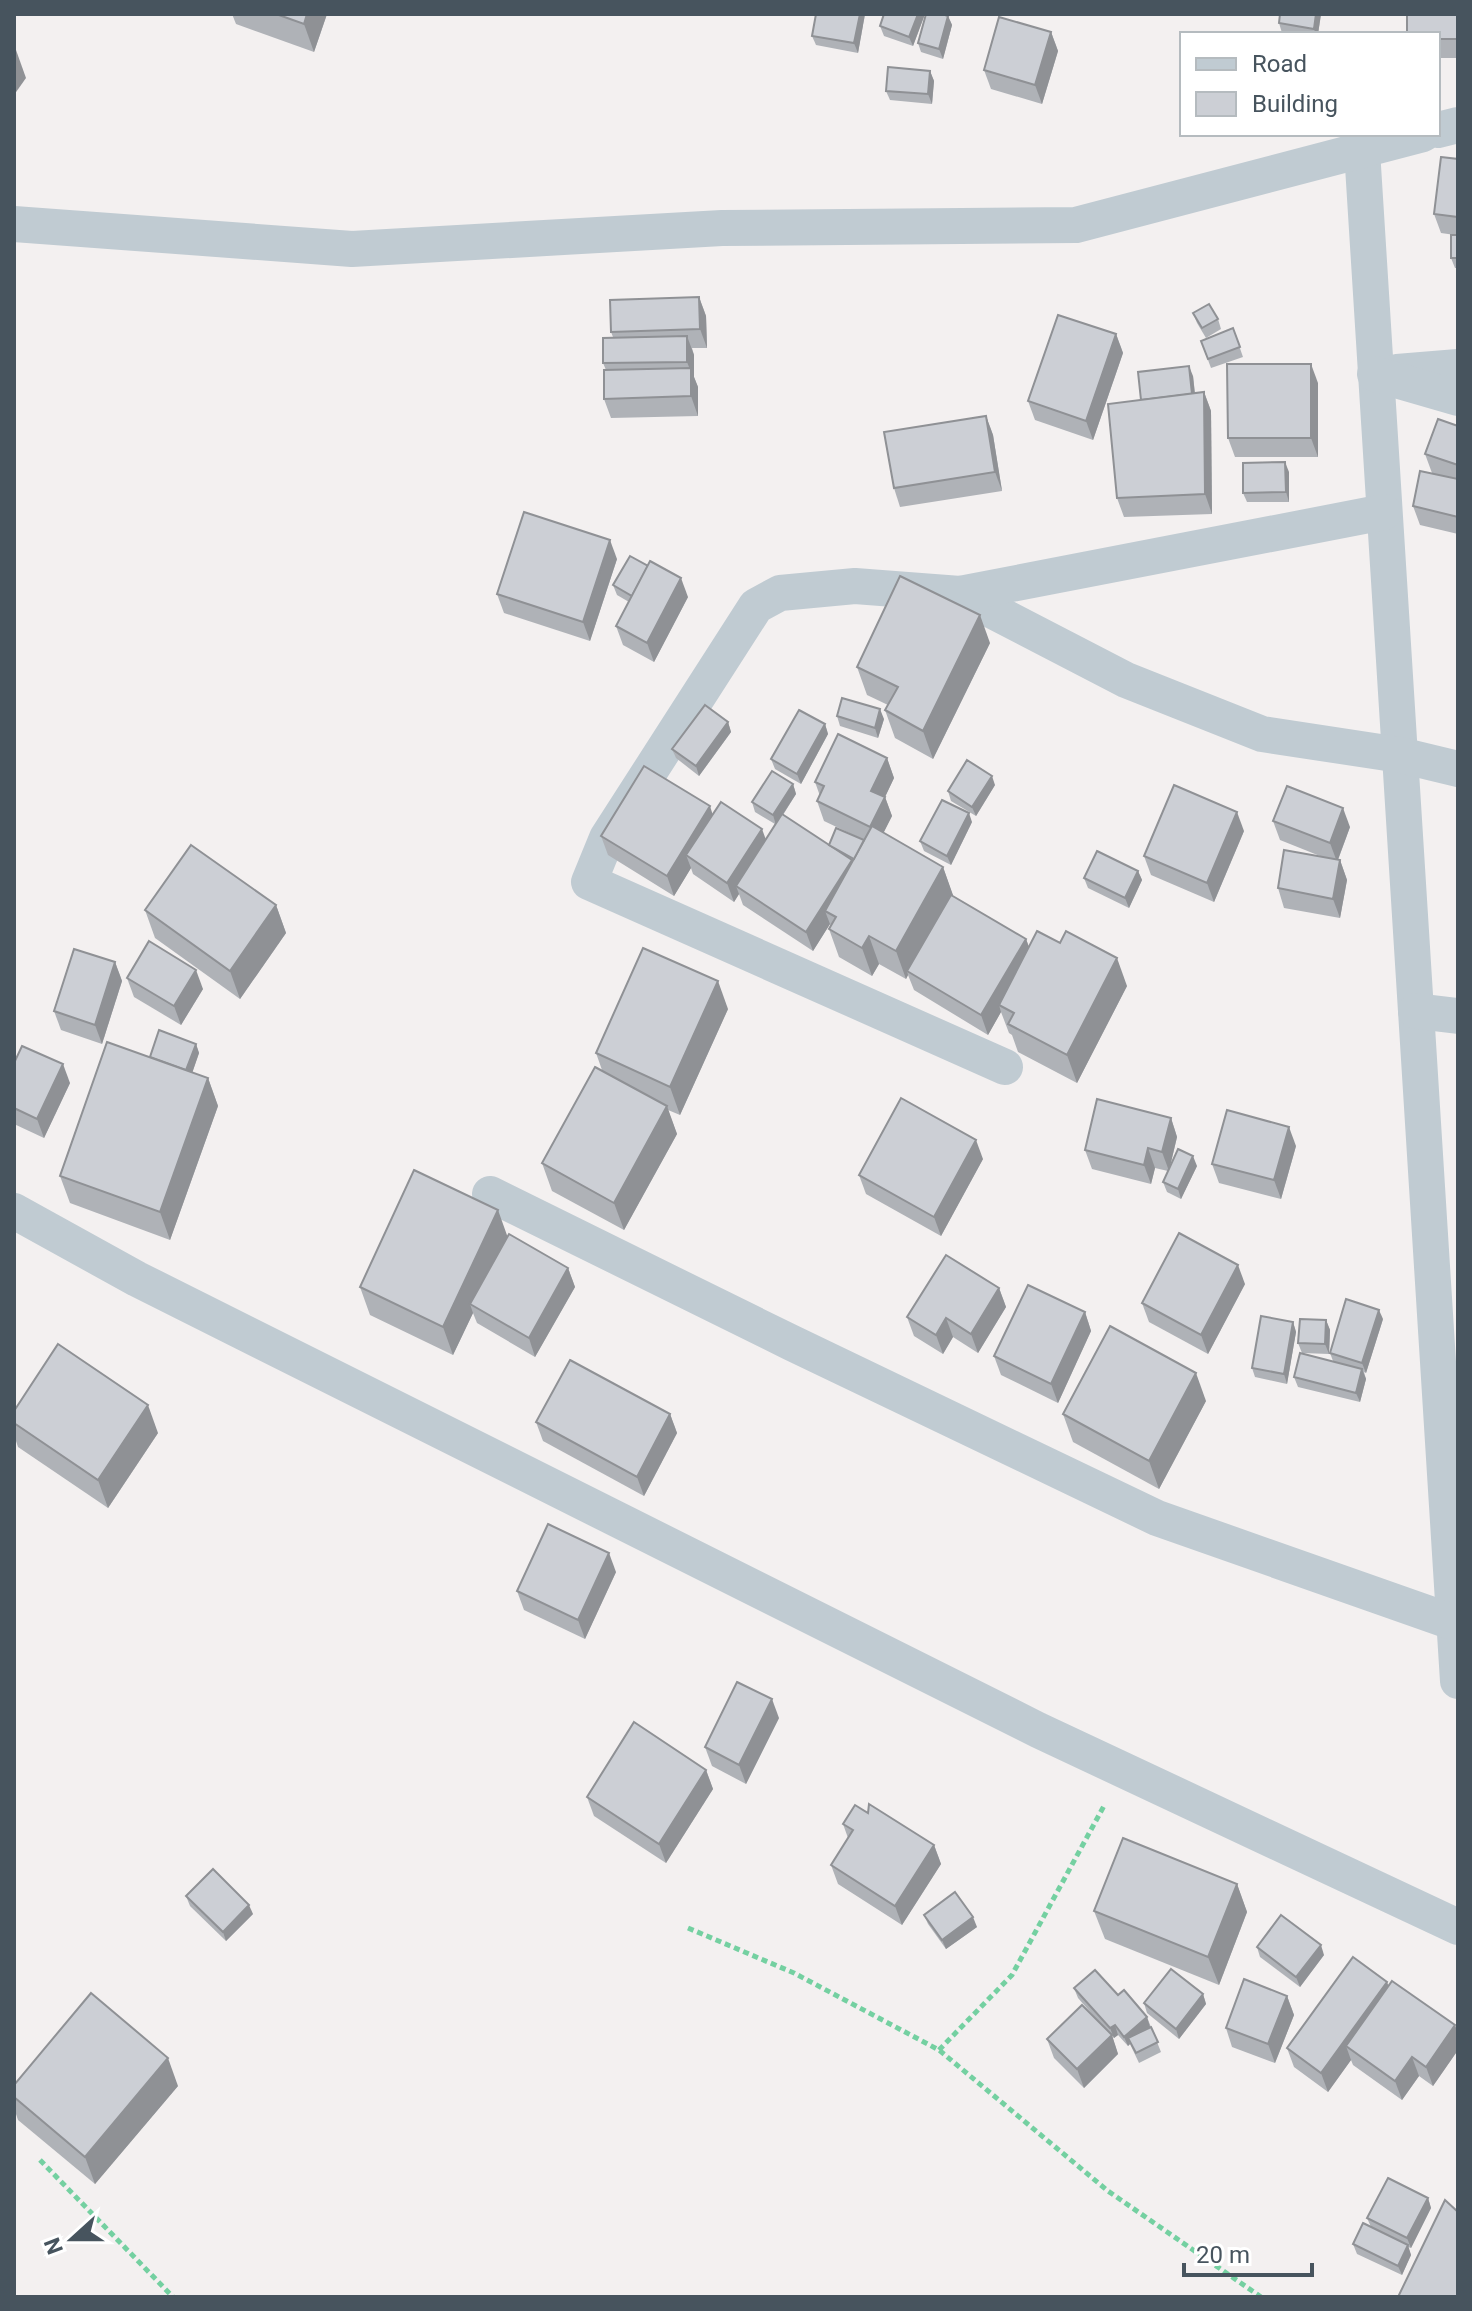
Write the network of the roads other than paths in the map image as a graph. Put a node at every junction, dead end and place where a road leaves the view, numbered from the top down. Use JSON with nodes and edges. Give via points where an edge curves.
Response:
{"nodes":[{"id":1,"x":1415,"y":136,"type":"edge"},
{"id":2,"x":1362,"y":150,"type":"junction"},
{"id":3,"x":14,"y":224,"type":"edge"},
{"id":4,"x":1458,"y":367,"type":"edge"},
{"id":5,"x":1375,"y":374,"type":"junction"},
{"id":6,"x":1458,"y":398,"type":"edge"},
{"id":7,"x":1384,"y":512,"type":"junction"},
{"id":8,"x":960,"y":594,"type":"junction"},
{"id":9,"x":1400,"y":755,"type":"junction"},
{"id":10,"x":1458,"y":769,"type":"edge"},
{"id":11,"x":1416,"y":1011,"type":"junction"},
{"id":12,"x":1458,"y":1016,"type":"edge"},
{"id":13,"x":1005,"y":1067,"type":"dead end"},
{"id":14,"x":490,"y":1194,"type":"dead end"},
{"id":15,"x":14,"y":1211,"type":"edge"},
{"id":16,"x":1446,"y":1318,"type":"edge"},
{"id":17,"x":1456,"y":1623,"type":"edge"},
{"id":18,"x":1458,"y":1681,"type":"edge"},
{"id":19,"x":1458,"y":1927,"type":"edge"}],
"edges":[{"from":1,"to":2,"type":"street"},
{"from":2,"to":3,"type":"street","via":[[1076,225],[722,228],[352,249]]},
{"from":2,"to":5,"type":"street"},
{"from":4,"to":5,"type":"street"},
{"from":5,"to":6,"type":"street"},
{"from":5,"to":7,"type":"street"},
{"from":7,"to":8,"type":"street"},
{"from":7,"to":9,"type":"street"},
{"from":8,"to":9,"type":"street","via":[[1126,680],[1262,734]]},
{"from":8,"to":13,"type":"street","via":[[855,586],[780,593],[756,606],[607,838],[589,882]]},
{"from":9,"to":10,"type":"street"},
{"from":9,"to":11,"type":"street"},
{"from":11,"to":12,"type":"street"},
{"from":11,"to":16,"type":"street"},
{"from":14,"to":17,"type":"street","via":[[1157,1518]]},
{"from":15,"to":19,"type":"street","via":[[137,1279],[1123,1770]]},
{"from":16,"to":17,"type":"street"},
{"from":17,"to":18,"type":"street"}]}
